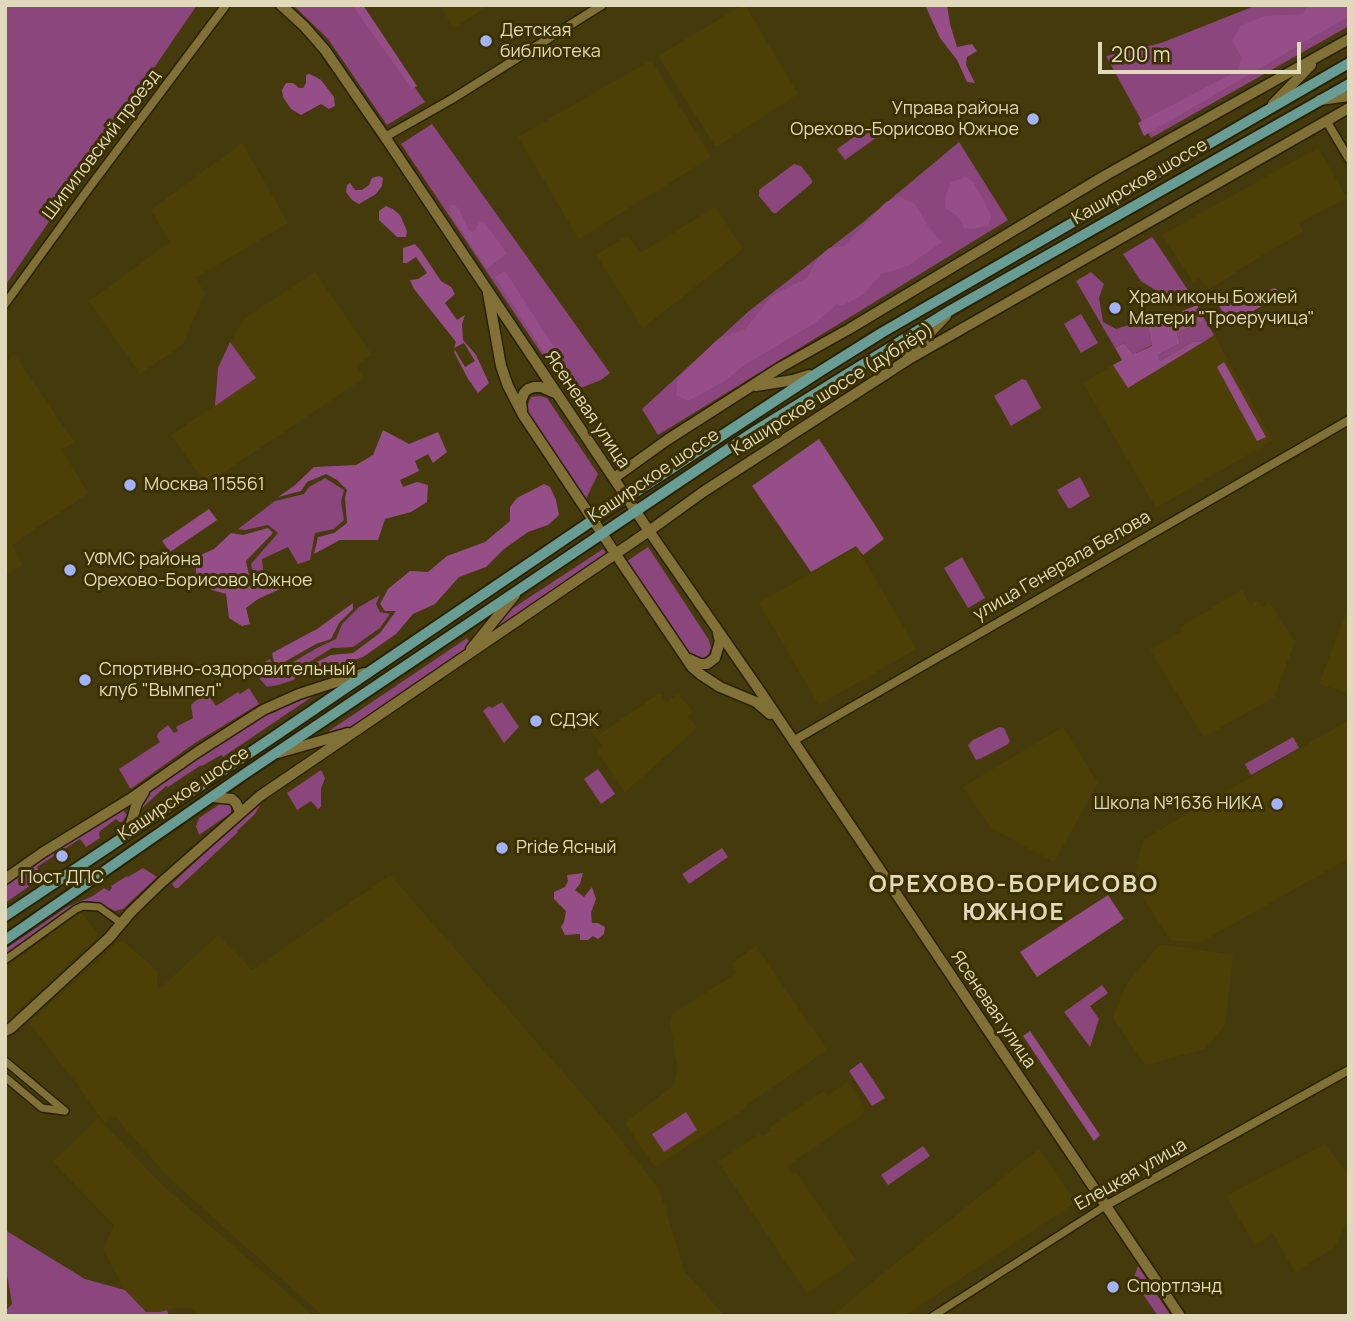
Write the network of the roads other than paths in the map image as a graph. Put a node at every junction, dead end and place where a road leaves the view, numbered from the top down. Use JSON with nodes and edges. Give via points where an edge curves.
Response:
{"nodes":[{"id":1,"x":226,"y":5,"type":"edge"},
{"id":2,"x":281,"y":5,"type":"edge"},
{"id":3,"x":602,"y":5,"type":"edge"},
{"id":4,"x":1349,"y":39,"type":"edge"},
{"id":5,"x":1325,"y":53,"type":"junction"},
{"id":6,"x":1349,"y":63,"type":"edge"},
{"id":7,"x":1349,"y":84,"type":"edge"},
{"id":8,"x":1349,"y":96,"type":"edge"},
{"id":9,"x":1320,"y":100,"type":"junction"},
{"id":10,"x":1349,"y":108,"type":"edge"},
{"id":11,"x":1269,"y":109,"type":"junction"},
{"id":12,"x":1326,"y":122,"type":"junction"},
{"id":13,"x":386,"y":137,"type":"junction"},
{"id":14,"x":1349,"y":159,"type":"edge"},
{"id":15,"x":487,"y":289,"type":"junction"},
{"id":16,"x":5,"y":304,"type":"edge"},
{"id":17,"x":951,"y":310,"type":"junction"},
{"id":18,"x":898,"y":366,"type":"junction"},
{"id":19,"x":819,"y":372,"type":"junction"},
{"id":20,"x":752,"y":387,"type":"junction"},
{"id":21,"x":557,"y":395,"type":"junction"},
{"id":22,"x":523,"y":415,"type":"junction"},
{"id":23,"x":1349,"y":420,"type":"edge"},
{"id":24,"x":614,"y":478,"type":"junction"},
{"id":25,"x":627,"y":498,"type":"junction"},
{"id":26,"x":635,"y":510,"type":"junction"},
{"id":27,"x":593,"y":520,"type":"junction"},
{"id":28,"x":649,"y":531,"type":"junction"},
{"id":29,"x":601,"y":533,"type":"junction"},
{"id":30,"x":615,"y":554,"type":"junction"},
{"id":31,"x":523,"y":586,"type":"junction"},
{"id":32,"x":716,"y":629,"type":"junction"},
{"id":33,"x":683,"y":655,"type":"junction"},
{"id":34,"x":464,"y":657,"type":"junction"},
{"id":35,"x":372,"y":669,"type":"junction"},
{"id":36,"x":780,"y":722,"type":"junction"},
{"id":37,"x":355,"y":731,"type":"junction"},
{"id":38,"x":793,"y":741,"type":"junction"},
{"id":39,"x":274,"y":754,"type":"junction"},
{"id":40,"x":149,"y":786,"type":"junction"},
{"id":41,"x":213,"y":797,"type":"junction"},
{"id":42,"x":240,"y":812,"type":"junction"},
{"id":43,"x":113,"y":844,"type":"junction"},
{"id":44,"x":5,"y":879,"type":"edge"},
{"id":45,"x":5,"y":916,"type":"edge"},
{"id":46,"x":121,"y":923,"type":"junction"},
{"id":47,"x":5,"y":940,"type":"edge"},
{"id":48,"x":5,"y":960,"type":"edge"},
{"id":49,"x":7,"y":1032,"type":"edge"},
{"id":50,"x":7,"y":1061,"type":"edge"},
{"id":51,"x":1349,"y":1070,"type":"edge"},
{"id":52,"x":5,"y":1077,"type":"edge"},
{"id":53,"x":1105,"y":1206,"type":"junction"},
{"id":54,"x":933,"y":1316,"type":"edge"},
{"id":55,"x":1180,"y":1316,"type":"edge"}],
"edges":[{"from":1,"to":16,"type":"street","name":"Шипиловский проезд"},
{"from":2,"to":13,"type":"main road","name":"Ясеневая улица","via":[[325,50]]},
{"from":3,"to":13,"type":"street"},
{"from":4,"to":5,"type":"main road"},
{"from":5,"to":11,"type":"main road"},
{"from":5,"to":20,"type":"main road","via":[[1106,175]]},
{"from":6,"to":11,"type":"main road","name":"Каширское шоссе"},
{"from":7,"to":9,"type":"main road","name":"Каширское шоссе"},
{"from":8,"to":9,"type":"main road"},
{"from":9,"to":17,"type":"main road","name":"Каширское шоссе"},
{"from":10,"to":12,"type":"main road","name":"Каширское шоссе (дублёр)"},
{"from":11,"to":19,"type":"main road","name":"Каширское шоссе"},
{"from":12,"to":14,"type":"street"},
{"from":12,"to":18,"type":"main road","name":"Каширское шоссе (дублёр)"},
{"from":13,"to":15,"type":"main road","name":"Ясеневая улица"},
{"from":15,"to":21,"type":"main road","name":"Ясеневая улица"},
{"from":15,"to":22,"type":"main road","name":"Ясеневая улица","via":[[501,366]]},
{"from":17,"to":18,"type":"main road"},
{"from":17,"to":26,"type":"main road","name":"Каширское шоссе"},
{"from":18,"to":28,"type":"main road","name":"Каширское шоссе (дублёр)"},
{"from":19,"to":20,"type":"main road"},
{"from":19,"to":25,"type":"main road","name":"Каширское шоссе"},
{"from":20,"to":24,"type":"main road"},
{"from":21,"to":22,"type":"main road","via":[[541,387],[528,389],[521,401]]},
{"from":21,"to":24,"type":"main road","name":"Ясеневая улица"},
{"from":22,"to":27,"type":"main road","name":"Ясеневая улица"},
{"from":23,"to":38,"type":"street","name":"улица Генерала Белова"},
{"from":24,"to":25,"type":"main road","name":"Ясеневая улица"},
{"from":25,"to":26,"type":"main road","name":"Ясеневая улица"},
{"from":25,"to":27,"type":"main road","name":"Каширское шоссе"},
{"from":26,"to":28,"type":"main road","name":"Ясеневая улица"},
{"from":26,"to":29,"type":"main road","name":"Каширское шоссе"},
{"from":27,"to":29,"type":"main road","name":"Ясеневая улица"},
{"from":27,"to":35,"type":"main road","name":"Каширское шоссе"},
{"from":28,"to":30,"type":"main road","name":"Каширское шоссе (дублёр)"},
{"from":28,"to":32,"type":"main road","name":"Ясеневая улица"},
{"from":29,"to":30,"type":"main road","name":"Ясеневая улица"},
{"from":29,"to":31,"type":"main road","name":"Каширское шоссе"},
{"from":30,"to":33,"type":"main road","name":"Ясеневая улица"},
{"from":30,"to":34,"type":"main road","name":"Каширское шоссе (дублёр)"},
{"from":31,"to":34,"type":"main road"},
{"from":31,"to":39,"type":"main road","name":"Каширское шоссе"},
{"from":32,"to":33,"type":"main road","via":[[720,641],[715,658],[700,664]]},
{"from":32,"to":36,"type":"main road","name":"Ясеневая улица"},
{"from":33,"to":36,"type":"main road","name":"Ясеневая улица","via":[[700,674],[756,702]]},
{"from":34,"to":37,"type":"main road","name":"Каширское шоссе (дублёр)"},
{"from":35,"to":40,"type":"main road","via":[[263,710]]},
{"from":35,"to":43,"type":"main road","name":"Каширское шоссе"},
{"from":36,"to":38,"type":"main road","name":"Ясеневая улица"},
{"from":37,"to":39,"type":"main road"},
{"from":37,"to":42,"type":"main road","name":"Каширское шоссе (дублёр)"},
{"from":38,"to":53,"type":"main road","name":"Ясеневая улица"},
{"from":39,"to":41,"type":"main road","name":"Каширское шоссе"},
{"from":40,"to":43,"type":"main road","via":[[139,798],[129,828]]},
{"from":40,"to":44,"type":"main road"},
{"from":41,"to":42,"type":"main road","via":[[232,799]]},
{"from":41,"to":47,"type":"main road","name":"Каширское шоссе"},
{"from":42,"to":46,"type":"main road","name":"Каширское шоссе (дублёр)"},
{"from":43,"to":45,"type":"main road","name":"Каширское шоссе"},
{"from":46,"to":48,"type":"street","via":[[96,906],[78,908]]},
{"from":46,"to":49,"type":"main road","name":"Каширское шоссе (дублёр)"},
{"from":50,"to":52,"type":"street","via":[[65,1111],[40,1106]]},
{"from":51,"to":53,"type":"street","name":"Елецкая улица"},
{"from":53,"to":54,"type":"street","name":"Елецкая улица"},
{"from":53,"to":55,"type":"main road","name":"Ясеневая улица"}]}
